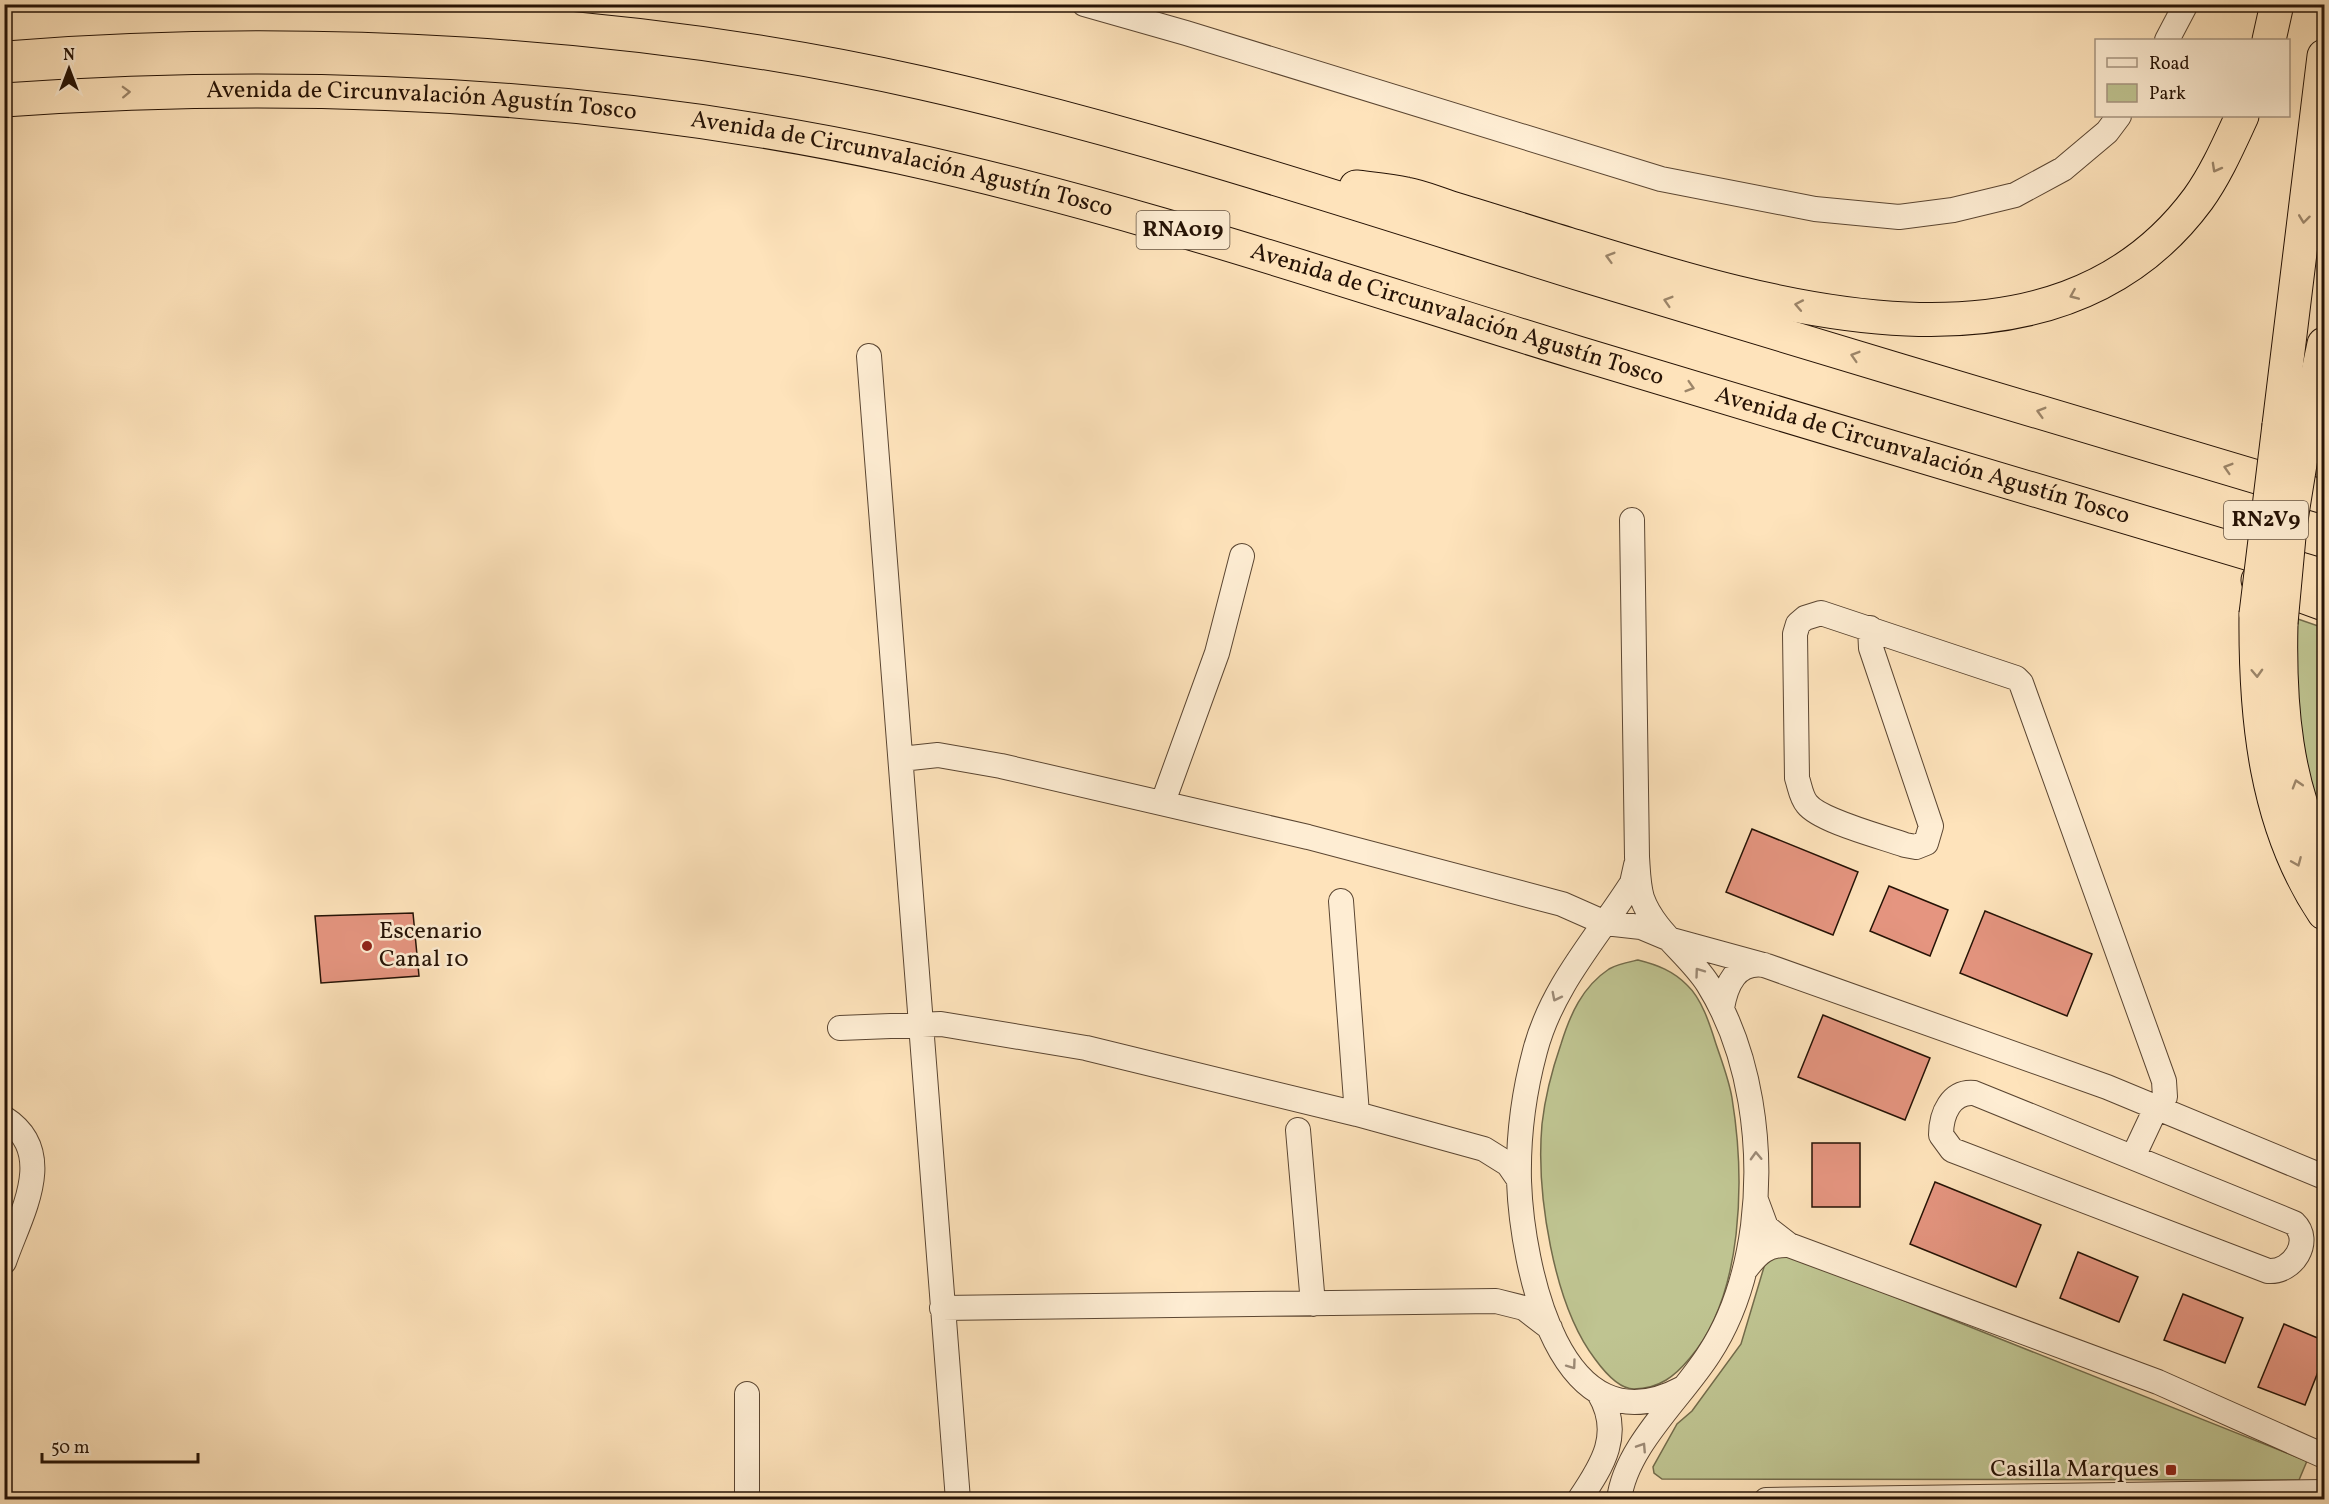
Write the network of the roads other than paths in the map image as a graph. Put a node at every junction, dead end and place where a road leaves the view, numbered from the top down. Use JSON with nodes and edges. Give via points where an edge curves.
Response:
{"nodes":[{"id":1,"x":1084,"y":4,"type":"edge"},
{"id":2,"x":2186,"y":4,"type":"edge"},
{"id":3,"x":2277,"y":4,"type":"edge"},
{"id":4,"x":4,"y":24,"type":"edge"},
{"id":5,"x":2168,"y":39,"type":"edge"},
{"id":6,"x":2269,"y":39,"type":"edge"},
{"id":7,"x":2325,"y":56,"type":"edge"},
{"id":8,"x":4,"y":100,"type":"edge"},
{"id":9,"x":2118,"y":117,"type":"edge"},
{"id":10,"x":2242,"y":117,"type":"edge"},
{"id":11,"x":1257,"y":173,"type":"junction"},
{"id":12,"x":2325,"y":344,"type":"edge"},
{"id":13,"x":869,"y":356,"type":"dead end"},
{"id":14,"x":2292,"y":429,"type":"junction"},
{"id":15,"x":2325,"y":497,"type":"edge"},
{"id":16,"x":1632,"y":520,"type":"dead end"},
{"id":17,"x":2159,"y":526,"type":"junction"},
{"id":18,"x":1242,"y":556,"type":"dead end"},
{"id":19,"x":2325,"y":576,"type":"edge"},
{"id":20,"x":2325,"y":604,"type":"edge"},
{"id":21,"x":2269,"y":618,"type":"junction"},
{"id":22,"x":1870,"y":628,"type":"junction"},
{"id":23,"x":901,"y":759,"type":"junction"},
{"id":24,"x":1163,"y":802,"type":"junction"},
{"id":25,"x":1637,"y":857,"type":"junction"},
{"id":26,"x":2325,"y":859,"type":"edge"},
{"id":27,"x":1341,"y":901,"type":"dead end"},
{"id":28,"x":1562,"y":904,"type":"junction"},
{"id":29,"x":2325,"y":913,"type":"edge"},
{"id":30,"x":1605,"y":923,"type":"junction"},
{"id":31,"x":1672,"y":940,"type":"junction"},
{"id":32,"x":1579,"y":958,"type":"junction"},
{"id":33,"x":1767,"y":966,"type":"junction"},
{"id":34,"x":1722,"y":1008,"type":"junction"},
{"id":35,"x":919,"y":1023,"type":"junction"},
{"id":36,"x":840,"y":1028,"type":"dead end"},
{"id":37,"x":2156,"y":1108,"type":"junction"},
{"id":38,"x":1357,"y":1114,"type":"junction"},
{"id":39,"x":4,"y":1118,"type":"edge"},
{"id":40,"x":1522,"y":1119,"type":"junction"},
{"id":41,"x":1298,"y":1130,"type":"dead end"},
{"id":42,"x":1484,"y":1149,"type":"junction"},
{"id":43,"x":2133,"y":1156,"type":"junction"},
{"id":44,"x":2325,"y":1177,"type":"edge"},
{"id":45,"x":1519,"y":1180,"type":"junction"},
{"id":46,"x":1755,"y":1198,"type":"junction"},
{"id":47,"x":1789,"y":1245,"type":"junction"},
{"id":48,"x":1527,"y":1254,"type":"junction"},
{"id":49,"x":4,"y":1262,"type":"edge"},
{"id":50,"x":1745,"y":1270,"type":"junction"},
{"id":51,"x":1496,"y":1301,"type":"junction"},
{"id":52,"x":1313,"y":1304,"type":"junction"},
{"id":53,"x":942,"y":1308,"type":"junction"},
{"id":54,"x":1550,"y":1329,"type":"junction"},
{"id":55,"x":1684,"y":1387,"type":"junction"},
{"id":56,"x":1599,"y":1393,"type":"junction"},
{"id":57,"x":747,"y":1394,"type":"dead end"},
{"id":58,"x":2325,"y":1456,"type":"edge"},
{"id":59,"x":2325,"y":1492,"type":"edge"},
{"id":60,"x":2256,"y":1496,"type":"edge"},
{"id":61,"x":747,"y":1500,"type":"edge"},
{"id":62,"x":958,"y":1500,"type":"edge"},
{"id":63,"x":1579,"y":1500,"type":"edge"},
{"id":64,"x":1619,"y":1500,"type":"edge"},
{"id":65,"x":1766,"y":1500,"type":"edge"}],
"edges":[{"from":1,"to":9,"type":"street","via":[[1660,179],[1815,209],[1899,217],[1953,210],[2015,195],[2063,169],[2107,132]]},
{"from":2,"to":5,"type":"street"},
{"from":3,"to":6,"type":"highway"},
{"from":4,"to":11,"type":"highway","via":[[250,13],[439,18],[621,33],[919,82],[1103,128]]},
{"from":7,"to":14,"type":"highway","number":"RN2V9","one_way":true},
{"from":8,"to":17,"type":"highway","name":"Avenida de Circunvalación Agustín Tosco","number":"RNA019","one_way":true,"via":[[194,90],[420,93],[606,109],[826,142],[962,171],[1143,219],[1798,421]]},
{"from":10,"to":11,"type":"highway","one_way":true,"via":[[2198,198],[2179,222],[2130,264],[2049,305],[2019,313],[1951,320],[1881,317],[1794,304],[1682,277],[1407,194]]},
{"from":15,"to":11,"type":"highway","one_way":true,"via":[[1681,305]]},
{"from":12,"to":14,"type":"highway","number":"RN2V9"},
{"from":13,"to":23,"type":"street"},
{"from":14,"to":21,"type":"highway","number":"RN2V9","bridge":true,"via":[[2290,526]]},
{"from":16,"to":25,"type":"street"},
{"from":17,"to":19,"type":"highway","name":"Avenida de Circunvalación Agustín Tosco","number":"RNA019"},
{"from":17,"to":20,"type":"highway","via":[[2222,567]]},
{"from":18,"to":24,"type":"street","via":[[1217,653]]},
{"from":26,"to":21,"type":"highway","one_way":true,"via":[[2307,817],[2286,741],[2281,681]]},
{"from":21,"to":29,"type":"highway","one_way":true,"via":[[2258,703],[2272,788],[2290,846]]},
{"from":22,"to":22,"type":"street","via":[[1871,648],[1931,826],[1926,843],[1916,847],[1818,814],[1807,804],[1797,778],[1798,624],[1821,613]]},
{"from":22,"to":37,"type":"street","via":[[2021,683],[2164,1082],[2165,1097]]},
{"from":23,"to":24,"type":"street","via":[[956,758]]},
{"from":23,"to":35,"type":"street"},
{"from":24,"to":28,"type":"street","via":[[1418,864]]},
{"from":25,"to":30,"type":"street","via":[[1632,883]]},
{"from":25,"to":31,"type":"street","via":[[1642,896]]},
{"from":27,"to":38,"type":"street"},
{"from":28,"to":30,"type":"street"},
{"from":28,"to":32,"type":"street","via":[[1574,913],[1581,927]]},
{"from":30,"to":31,"type":"street","via":[[1641,927]]},
{"from":30,"to":32,"type":"street"},
{"from":31,"to":33,"type":"street"},
{"from":34,"to":31,"type":"street","one_way":true},
{"from":32,"to":40,"type":"street","one_way":true,"via":[[1544,1023]]},
{"from":33,"to":34,"type":"street","via":[[1756,964],[1741,969],[1730,979]]},
{"from":33,"to":37,"type":"street"},
{"from":46,"to":34,"type":"street","one_way":true,"via":[[1755,1140],[1749,1099]]},
{"from":35,"to":36,"type":"street"},
{"from":35,"to":38,"type":"street","via":[[961,1026],[1086,1048]]},
{"from":35,"to":53,"type":"street"},
{"from":37,"to":43,"type":"street"},
{"from":37,"to":44,"type":"street"},
{"from":38,"to":42,"type":"street"},
{"from":39,"to":49,"type":"street","via":[[19,1127],[29,1142],[33,1180]]},
{"from":40,"to":42,"type":"street","via":[[1514,1137]]},
{"from":40,"to":45,"type":"street"},
{"from":41,"to":52,"type":"street"},
{"from":42,"to":45,"type":"street","via":[[1508,1164]]},
{"from":43,"to":43,"type":"street","via":[[1974,1093],[1958,1094],[1952,1099],[1941,1128],[1947,1146],[1963,1154],[2268,1271],[2285,1270],[2292,1264],[2303,1238],[2302,1230],[2294,1223]]},
{"from":45,"to":48,"type":"street"},
{"from":46,"to":47,"type":"street","via":[[1766,1227]]},
{"from":46,"to":50,"type":"street"},
{"from":47,"to":50,"type":"street","via":[[1769,1246]]},
{"from":47,"to":58,"type":"street","via":[[2158,1382]]},
{"from":48,"to":51,"type":"street","via":[[1520,1289],[1511,1297]]},
{"from":48,"to":54,"type":"street"},
{"from":50,"to":55,"type":"street","via":[[1737,1297],[1710,1353]]},
{"from":51,"to":52,"type":"street"},
{"from":51,"to":54,"type":"street","via":[[1524,1308]]},
{"from":52,"to":53,"type":"street"},
{"from":53,"to":62,"type":"street"},
{"from":54,"to":56,"type":"street","one_way":true,"via":[[1578,1374]]},
{"from":55,"to":56,"type":"street","via":[[1640,1403],[1623,1403]]},
{"from":64,"to":55,"type":"street","one_way":true,"via":[[1621,1484],[1633,1461]]},
{"from":56,"to":63,"type":"street","via":[[1610,1416],[1608,1448]]},
{"from":57,"to":61,"type":"street"},
{"from":59,"to":60,"type":"street"},
{"from":60,"to":65,"type":"street"}]}
